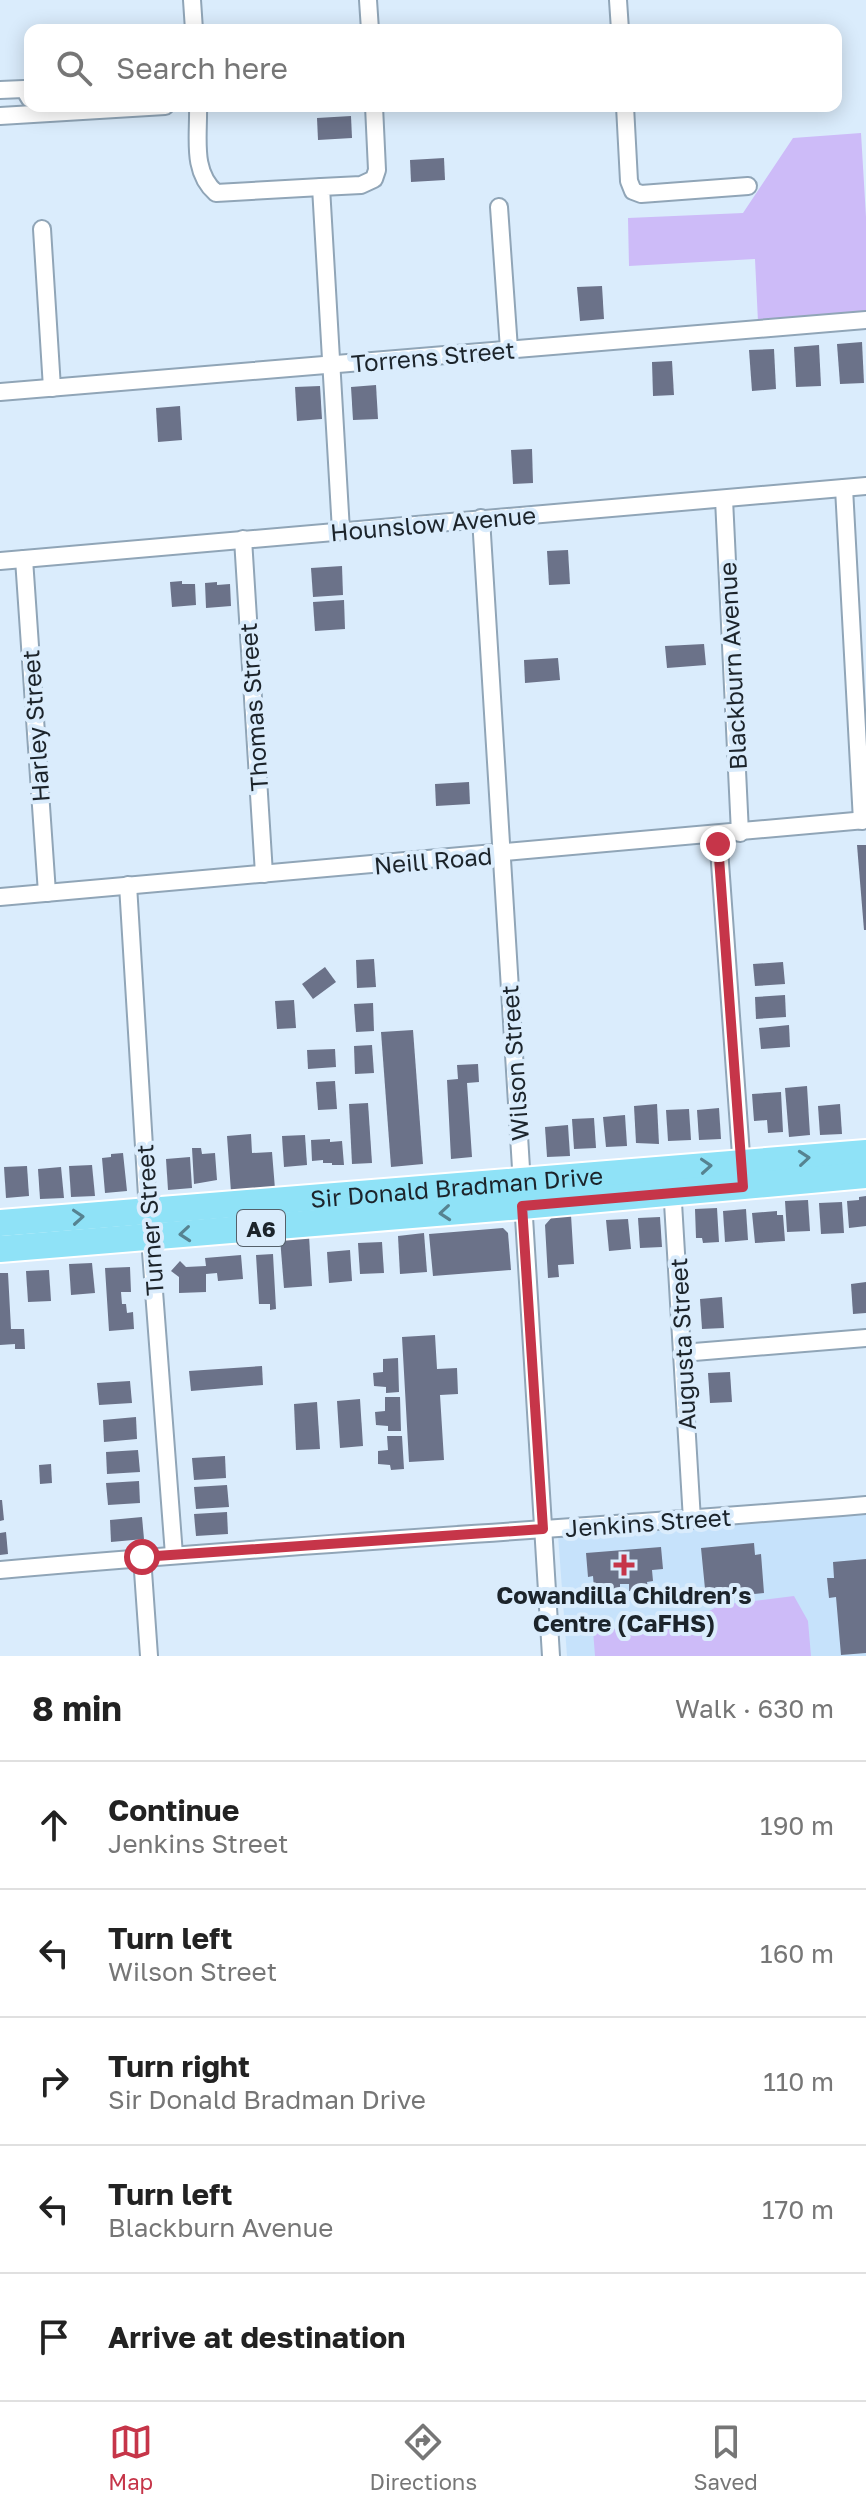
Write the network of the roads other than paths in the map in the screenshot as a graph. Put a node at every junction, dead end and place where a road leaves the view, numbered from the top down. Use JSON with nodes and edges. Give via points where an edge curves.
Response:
{"nodes":[{"id":1,"x":192,"y":0,"type":"edge"},
{"id":2,"x":368,"y":0,"type":"edge"},
{"id":3,"x":618,"y":0,"type":"edge"},
{"id":4,"x":194,"y":24,"type":"edge"},
{"id":5,"x":370,"y":24,"type":"edge"},
{"id":6,"x":620,"y":24,"type":"edge"},
{"id":7,"x":24,"y":89,"type":"edge"},
{"id":8,"x":0,"y":90,"type":"edge"},
{"id":9,"x":24,"y":109,"type":"edge"},
{"id":10,"x":198,"y":112,"type":"edge"},
{"id":11,"x":374,"y":112,"type":"edge"},
{"id":12,"x":625,"y":112,"type":"edge"},
{"id":13,"x":0,"y":116,"type":"edge"},
{"id":14,"x":748,"y":186,"type":"dead end"},
{"id":15,"x":321,"y":187,"type":"junction"},
{"id":16,"x":499,"y":207,"type":"dead end"},
{"id":17,"x":42,"y":229,"type":"dead end"},
{"id":18,"x":866,"y":320,"type":"edge"},
{"id":19,"x":509,"y":349,"type":"junction"},
{"id":20,"x":330,"y":365,"type":"junction"},
{"id":21,"x":52,"y":388,"type":"junction"},
{"id":22,"x":0,"y":392,"type":"edge"},
{"id":23,"x":866,"y":486,"type":"edge"},
{"id":24,"x":844,"y":488,"type":"junction"},
{"id":25,"x":724,"y":499,"type":"junction"},
{"id":26,"x":481,"y":518,"type":"junction"},
{"id":27,"x":341,"y":531,"type":"junction"},
{"id":28,"x":243,"y":539,"type":"junction"},
{"id":29,"x":24,"y":559,"type":"junction"},
{"id":30,"x":0,"y":561,"type":"edge"},
{"id":31,"x":864,"y":820,"type":"edge"},
{"id":32,"x":740,"y":833,"type":"junction"},
{"id":33,"x":718,"y":835,"type":"junction"},
{"id":34,"x":501,"y":854,"type":"junction"},
{"id":35,"x":264,"y":874,"type":"junction"},
{"id":36,"x":128,"y":885,"type":"junction"},
{"id":37,"x":47,"y":893,"type":"junction"},
{"id":38,"x":0,"y":897,"type":"edge"},
{"id":39,"x":866,"y":1153,"type":"edge"},
{"id":40,"x":742,"y":1175,"type":"junction"},
{"id":41,"x":866,"y":1175,"type":"edge"},
{"id":42,"x":672,"y":1181,"type":"junction"},
{"id":43,"x":522,"y":1193,"type":"junction"},
{"id":44,"x":0,"y":1223,"type":"edge"},
{"id":45,"x":149,"y":1224,"type":"junction"},
{"id":46,"x":0,"y":1249,"type":"edge"},
{"id":47,"x":866,"y":1338,"type":"edge"},
{"id":48,"x":682,"y":1353,"type":"junction"},
{"id":49,"x":866,"y":1505,"type":"edge"},
{"id":50,"x":692,"y":1520,"type":"junction"},
{"id":51,"x":543,"y":1529,"type":"junction"},
{"id":52,"x":174,"y":1555,"type":"junction"},
{"id":53,"x":142,"y":1557,"type":"junction"},
{"id":54,"x":0,"y":1570,"type":"edge"},
{"id":55,"x":149,"y":1656,"type":"edge"},
{"id":56,"x":551,"y":1656,"type":"edge"}],
"edges":[{"from":1,"to":4,"type":"street"},
{"from":2,"to":5,"type":"street"},
{"from":3,"to":6,"type":"street"},
{"from":7,"to":8,"type":"street"},
{"from":9,"to":13,"type":"street"},
{"from":10,"to":15,"type":"street","via":[[199,169],[216,193]]},
{"from":11,"to":15,"type":"street","via":[[374,179]]},
{"from":12,"to":14,"type":"street","via":[[633,191]]},
{"from":15,"to":20,"type":"street"},
{"from":16,"to":19,"type":"street"},
{"from":17,"to":21,"type":"street"},
{"from":18,"to":19,"type":"street","name":"Torrens Street"},
{"from":19,"to":20,"type":"street","name":"Torrens Street"},
{"from":20,"to":21,"type":"street","name":"Torrens Street"},
{"from":20,"to":27,"type":"street"},
{"from":21,"to":22,"type":"street","name":"Torrens Street"},
{"from":23,"to":24,"type":"street","name":"Hounslow Avenue"},
{"from":24,"to":25,"type":"street","name":"Hounslow Avenue"},
{"from":24,"to":31,"type":"street"},
{"from":25,"to":26,"type":"street","name":"Hounslow Avenue"},
{"from":25,"to":32,"type":"street","name":"Blackburn Avenue"},
{"from":26,"to":27,"type":"street","name":"Hounslow Avenue"},
{"from":26,"to":34,"type":"street","name":"Wilson Street"},
{"from":27,"to":28,"type":"street","name":"Hounslow Avenue"},
{"from":28,"to":29,"type":"street","name":"Hounslow Avenue"},
{"from":28,"to":35,"type":"street","name":"Thomas Street"},
{"from":29,"to":30,"type":"street","name":"Hounslow Avenue"},
{"from":29,"to":37,"type":"street","name":"Harley Street"},
{"from":31,"to":32,"type":"street","name":"Neill Road"},
{"from":32,"to":33,"type":"street","name":"Neill Road"},
{"from":33,"to":34,"type":"street","name":"Neill Road"},
{"from":33,"to":40,"type":"street"},
{"from":34,"to":35,"type":"street","name":"Neill Road"},
{"from":34,"to":43,"type":"street","name":"Wilson Street"},
{"from":35,"to":36,"type":"street","name":"Neill Road"},
{"from":36,"to":37,"type":"street","name":"Neill Road"},
{"from":36,"to":45,"type":"street","name":"Turner Street"},
{"from":37,"to":38,"type":"street","name":"Neill Road"},
{"from":40,"to":39,"type":"main road","name":"Sir Donald Bradman Drive","number":"A6","one_way":true},
{"from":40,"to":41,"type":"main road","name":"Sir Donald Bradman Drive","number":"A6"},
{"from":40,"to":42,"type":"main road","name":"Sir Donald Bradman Drive","number":"A6"},
{"from":42,"to":43,"type":"main road","name":"Sir Donald Bradman Drive","number":"A6"},
{"from":42,"to":48,"type":"street","name":"Augusta Street"},
{"from":43,"to":45,"type":"main road","name":"Sir Donald Bradman Drive","number":"A6"},
{"from":43,"to":51,"type":"street","name":"Wilson Street"},
{"from":44,"to":45,"type":"main road","name":"Sir Donald Bradman Drive","number":"A6","one_way":true},
{"from":45,"to":46,"type":"main road","name":"Sir Donald Bradman Drive","number":"A6"},
{"from":45,"to":52,"type":"street","name":"Turner Street"},
{"from":47,"to":48,"type":"street"},
{"from":48,"to":50,"type":"street","name":"Augusta Street"},
{"from":49,"to":50,"type":"street","name":"Jenkins Street"},
{"from":50,"to":51,"type":"street","name":"Jenkins Street"},
{"from":51,"to":52,"type":"street","name":"Jenkins Street"},
{"from":51,"to":56,"type":"street","name":"Wilson Street"},
{"from":52,"to":53,"type":"street","name":"Jenkins Street"},
{"from":53,"to":54,"type":"street","name":"Jenkins Street"},
{"from":53,"to":55,"type":"street"}]}
